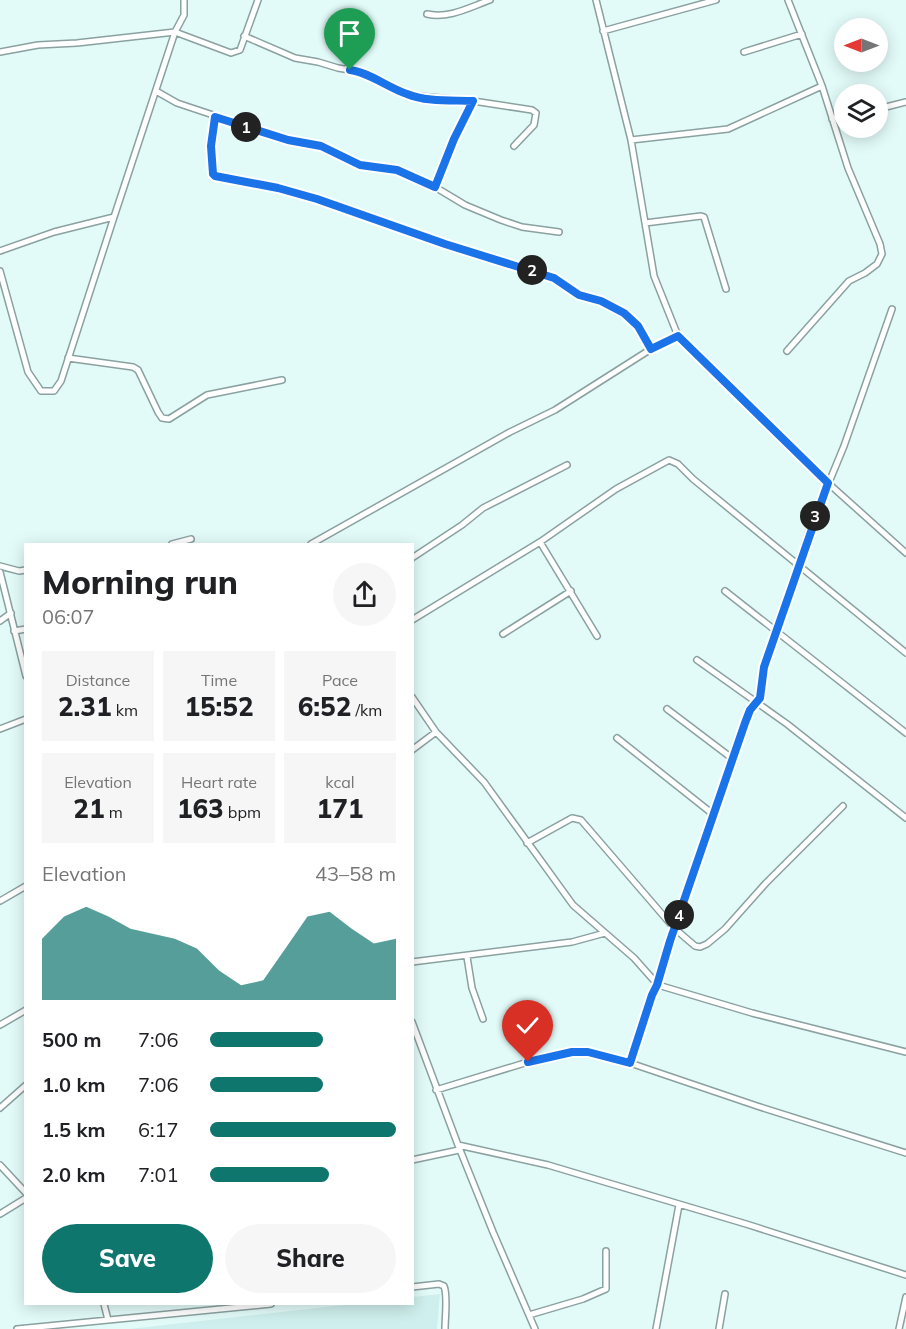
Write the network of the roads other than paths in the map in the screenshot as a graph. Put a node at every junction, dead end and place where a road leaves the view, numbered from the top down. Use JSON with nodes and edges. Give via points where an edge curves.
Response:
{"nodes":[{"id":1,"x":184,"y":0,"type":"edge"},
{"id":2,"x":258,"y":0,"type":"edge"},
{"id":3,"x":490,"y":0,"type":"edge"},
{"id":4,"x":596,"y":0,"type":"edge"},
{"id":5,"x":716,"y":0,"type":"edge"},
{"id":6,"x":788,"y":0,"type":"edge"},
{"id":7,"x":427,"y":14,"type":"dead end"},
{"id":8,"x":603,"y":31,"type":"junction"},
{"id":9,"x":175,"y":32,"type":"junction"},
{"id":10,"x":802,"y":34,"type":"junction"},
{"id":11,"x":244,"y":36,"type":"junction"},
{"id":12,"x":0,"y":52,"type":"edge"},
{"id":13,"x":744,"y":52,"type":"dead end"},
{"id":14,"x":822,"y":86,"type":"junction"},
{"id":15,"x":156,"y":91,"type":"junction"},
{"id":16,"x":473,"y":101,"type":"junction"},
{"id":17,"x":906,"y":102,"type":"edge"},
{"id":18,"x":888,"y":106,"type":"edge"},
{"id":19,"x":215,"y":117,"type":"junction"},
{"id":20,"x":832,"y":119,"type":"joint"},
{"id":21,"x":631,"y":140,"type":"junction"},
{"id":22,"x":514,"y":146,"type":"dead end"},
{"id":23,"x":435,"y":187,"type":"junction"},
{"id":24,"x":114,"y":216,"type":"junction"},
{"id":25,"x":645,"y":223,"type":"junction"},
{"id":26,"x":560,"y":232,"type":"dead end"},
{"id":27,"x":0,"y":251,"type":"edge"},
{"id":28,"x":0,"y":271,"type":"edge"},
{"id":29,"x":726,"y":289,"type":"dead end"},
{"id":30,"x":892,"y":309,"type":"dead end"},
{"id":31,"x":678,"y":336,"type":"junction"},
{"id":32,"x":651,"y":349,"type":"junction"},
{"id":33,"x":787,"y":351,"type":"dead end"},
{"id":34,"x":68,"y":358,"type":"junction"},
{"id":35,"x":282,"y":380,"type":"dead end"},
{"id":36,"x":567,"y":465,"type":"dead end"},
{"id":37,"x":828,"y":483,"type":"junction"},
{"id":38,"x":191,"y":539,"type":"dead end"},
{"id":39,"x":540,"y":542,"type":"junction"},
{"id":40,"x":176,"y":543,"type":"edge"},
{"id":41,"x":313,"y":543,"type":"edge"},
{"id":42,"x":906,"y":553,"type":"edge"},
{"id":43,"x":414,"y":557,"type":"edge"},
{"id":44,"x":799,"y":564,"type":"junction"},
{"id":45,"x":0,"y":566,"type":"edge"},
{"id":46,"x":24,"y":570,"type":"edge"},
{"id":47,"x":0,"y":572,"type":"edge"},
{"id":48,"x":572,"y":591,"type":"junction"},
{"id":49,"x":725,"y":591,"type":"dead end"},
{"id":50,"x":11,"y":613,"type":"junction"},
{"id":51,"x":414,"y":619,"type":"edge"},
{"id":52,"x":0,"y":621,"type":"edge"},
{"id":53,"x":24,"y":630,"type":"edge"},
{"id":54,"x":14,"y":631,"type":"junction"},
{"id":55,"x":776,"y":632,"type":"junction"},
{"id":56,"x":503,"y":634,"type":"dead end"},
{"id":57,"x":597,"y":636,"type":"dead end"},
{"id":58,"x":906,"y":653,"type":"edge"},
{"id":59,"x":697,"y":660,"type":"dead end"},
{"id":60,"x":24,"y":668,"type":"edge"},
{"id":61,"x":414,"y":700,"type":"edge"},
{"id":62,"x":756,"y":704,"type":"junction"},
{"id":63,"x":668,"y":709,"type":"dead end"},
{"id":64,"x":24,"y":720,"type":"edge"},
{"id":65,"x":0,"y":729,"type":"edge"},
{"id":66,"x":436,"y":732,"type":"junction"},
{"id":67,"x":906,"y":733,"type":"edge"},
{"id":68,"x":617,"y":738,"type":"dead end"},
{"id":69,"x":414,"y":748,"type":"edge"},
{"id":70,"x":733,"y":759,"type":"junction"},
{"id":71,"x":843,"y":806,"type":"dead end"},
{"id":72,"x":714,"y":815,"type":"junction"},
{"id":73,"x":906,"y":818,"type":"edge"},
{"id":74,"x":527,"y":843,"type":"junction"},
{"id":75,"x":24,"y":887,"type":"edge"},
{"id":76,"x":0,"y":901,"type":"edge"},
{"id":77,"x":674,"y":928,"type":"junction"},
{"id":78,"x":605,"y":933,"type":"junction"},
{"id":79,"x":467,"y":957,"type":"junction"},
{"id":80,"x":414,"y":962,"type":"edge"},
{"id":81,"x":657,"y":985,"type":"junction"},
{"id":82,"x":24,"y":1011,"type":"edge"},
{"id":83,"x":483,"y":1019,"type":"dead end"},
{"id":84,"x":0,"y":1024,"type":"edge"},
{"id":85,"x":414,"y":1028,"type":"edge"},
{"id":86,"x":906,"y":1052,"type":"edge"},
{"id":87,"x":630,"y":1063,"type":"junction"},
{"id":88,"x":24,"y":1087,"type":"edge"},
{"id":89,"x":436,"y":1090,"type":"junction"},
{"id":90,"x":0,"y":1108,"type":"edge"},
{"id":91,"x":459,"y":1148,"type":"junction"},
{"id":92,"x":906,"y":1153,"type":"edge"},
{"id":93,"x":414,"y":1159,"type":"edge"},
{"id":94,"x":0,"y":1165,"type":"edge"},
{"id":95,"x":24,"y":1191,"type":"edge"},
{"id":96,"x":24,"y":1199,"type":"edge"},
{"id":97,"x":679,"y":1205,"type":"junction"},
{"id":98,"x":0,"y":1214,"type":"edge"},
{"id":99,"x":606,"y":1251,"type":"dead end"},
{"id":100,"x":906,"y":1275,"type":"edge"},
{"id":101,"x":414,"y":1287,"type":"edge"},
{"id":102,"x":725,"y":1294,"type":"dead end"},
{"id":103,"x":906,"y":1297,"type":"edge"},
{"id":104,"x":104,"y":1305,"type":"edge"},
{"id":105,"x":261,"y":1305,"type":"edge"},
{"id":106,"x":529,"y":1315,"type":"junction"},
{"id":107,"x":108,"y":1320,"type":"junction"},
{"id":108,"x":17,"y":1329,"type":"edge"},
{"id":109,"x":446,"y":1329,"type":"edge"},
{"id":110,"x":535,"y":1329,"type":"edge"},
{"id":111,"x":656,"y":1329,"type":"edge"},
{"id":112,"x":719,"y":1329,"type":"edge"},
{"id":113,"x":898,"y":1329,"type":"edge"}],
"edges":[{"from":1,"to":9,"type":"street","via":[[184,15]]},
{"from":2,"to":11,"type":"street"},
{"from":3,"to":7,"type":"street","via":[[451,14]]},
{"from":4,"to":8,"type":"street"},
{"from":5,"to":8,"type":"street"},
{"from":6,"to":10,"type":"street"},
{"from":8,"to":21,"type":"street"},
{"from":9,"to":11,"type":"street","via":[[231,53],[240,50]]},
{"from":9,"to":12,"type":"street"},
{"from":9,"to":15,"type":"street"},
{"from":10,"to":13,"type":"street"},
{"from":10,"to":14,"type":"street"},
{"from":11,"to":16,"type":"street","via":[[295,58],[362,72],[407,95]]},
{"from":14,"to":20,"type":"street"},
{"from":14,"to":21,"type":"street","via":[[728,129]]},
{"from":15,"to":19,"type":"street"},
{"from":15,"to":24,"type":"street"},
{"from":16,"to":22,"type":"street","via":[[536,113],[534,125]]},
{"from":16,"to":23,"type":"street"},
{"from":17,"to":18,"type":"street"},
{"from":19,"to":23,"type":"street","via":[[321,146],[360,165],[397,170]]},
{"from":19,"to":32,"type":"street","via":[[211,169],[215,176],[317,199],[554,278],[579,295],[624,313],[638,326]]},
{"from":20,"to":33,"type":"street","via":[[882,254],[878,264],[849,281]]},
{"from":21,"to":25,"type":"street"},
{"from":23,"to":26,"type":"street","via":[[501,220]]},
{"from":24,"to":27,"type":"street"},
{"from":24,"to":34,"type":"street"},
{"from":25,"to":29,"type":"street","via":[[704,217]]},
{"from":25,"to":31,"type":"street","via":[[654,276]]},
{"from":28,"to":34,"type":"street","via":[[28,372],[41,391],[58,388]]},
{"from":30,"to":37,"type":"street"},
{"from":31,"to":32,"type":"street"},
{"from":31,"to":37,"type":"street"},
{"from":32,"to":41,"type":"street","via":[[555,410]]},
{"from":34,"to":35,"type":"street","via":[[138,370],[158,412],[169,419],[207,395]]},
{"from":36,"to":43,"type":"street","via":[[483,508]]},
{"from":37,"to":42,"type":"street"},
{"from":37,"to":44,"type":"street"},
{"from":38,"to":40,"type":"street"},
{"from":39,"to":44,"type":"street","via":[[616,489],[669,460]]},
{"from":39,"to":48,"type":"street"},
{"from":39,"to":51,"type":"street"},
{"from":44,"to":55,"type":"street"},
{"from":44,"to":58,"type":"street"},
{"from":45,"to":46,"type":"street"},
{"from":47,"to":50,"type":"street"},
{"from":48,"to":56,"type":"street"},
{"from":48,"to":57,"type":"street"},
{"from":49,"to":55,"type":"street"},
{"from":50,"to":52,"type":"street"},
{"from":50,"to":54,"type":"street"},
{"from":53,"to":54,"type":"street"},
{"from":54,"to":60,"type":"street"},
{"from":55,"to":62,"type":"street"},
{"from":55,"to":67,"type":"street"},
{"from":59,"to":62,"type":"street"},
{"from":61,"to":66,"type":"street"},
{"from":62,"to":70,"type":"street","via":[[750,710]]},
{"from":62,"to":73,"type":"street","via":[[794,729]]},
{"from":63,"to":70,"type":"street"},
{"from":64,"to":65,"type":"street"},
{"from":66,"to":69,"type":"street"},
{"from":66,"to":74,"type":"street","via":[[484,782]]},
{"from":68,"to":72,"type":"street"},
{"from":70,"to":72,"type":"street"},
{"from":71,"to":77,"type":"street","via":[[707,944],[695,946]]},
{"from":72,"to":77,"type":"street"},
{"from":74,"to":77,"type":"street","via":[[572,818],[581,820]]},
{"from":74,"to":78,"type":"street","via":[[573,905]]},
{"from":75,"to":76,"type":"street"},
{"from":77,"to":81,"type":"street"},
{"from":78,"to":79,"type":"street","via":[[572,942]]},
{"from":78,"to":81,"type":"street"},
{"from":79,"to":80,"type":"street"},
{"from":79,"to":83,"type":"street"},
{"from":81,"to":86,"type":"street"},
{"from":81,"to":87,"type":"street"},
{"from":82,"to":84,"type":"street"},
{"from":85,"to":89,"type":"street"},
{"from":87,"to":89,"type":"street","via":[[572,1052]]},
{"from":87,"to":92,"type":"street"},
{"from":88,"to":90,"type":"street"},
{"from":89,"to":91,"type":"street"},
{"from":91,"to":93,"type":"street"},
{"from":91,"to":97,"type":"street","via":[[548,1165]]},
{"from":91,"to":106,"type":"street"},
{"from":94,"to":95,"type":"street"},
{"from":96,"to":98,"type":"street"},
{"from":97,"to":100,"type":"street"},
{"from":97,"to":111,"type":"street"},
{"from":99,"to":106,"type":"street","via":[[606,1289]]},
{"from":101,"to":109,"type":"street","via":[[444,1286]]},
{"from":102,"to":112,"type":"street"},
{"from":103,"to":113,"type":"street"},
{"from":104,"to":107,"type":"street"},
{"from":105,"to":107,"type":"street"},
{"from":106,"to":110,"type":"street"},
{"from":107,"to":108,"type":"street"}]}
